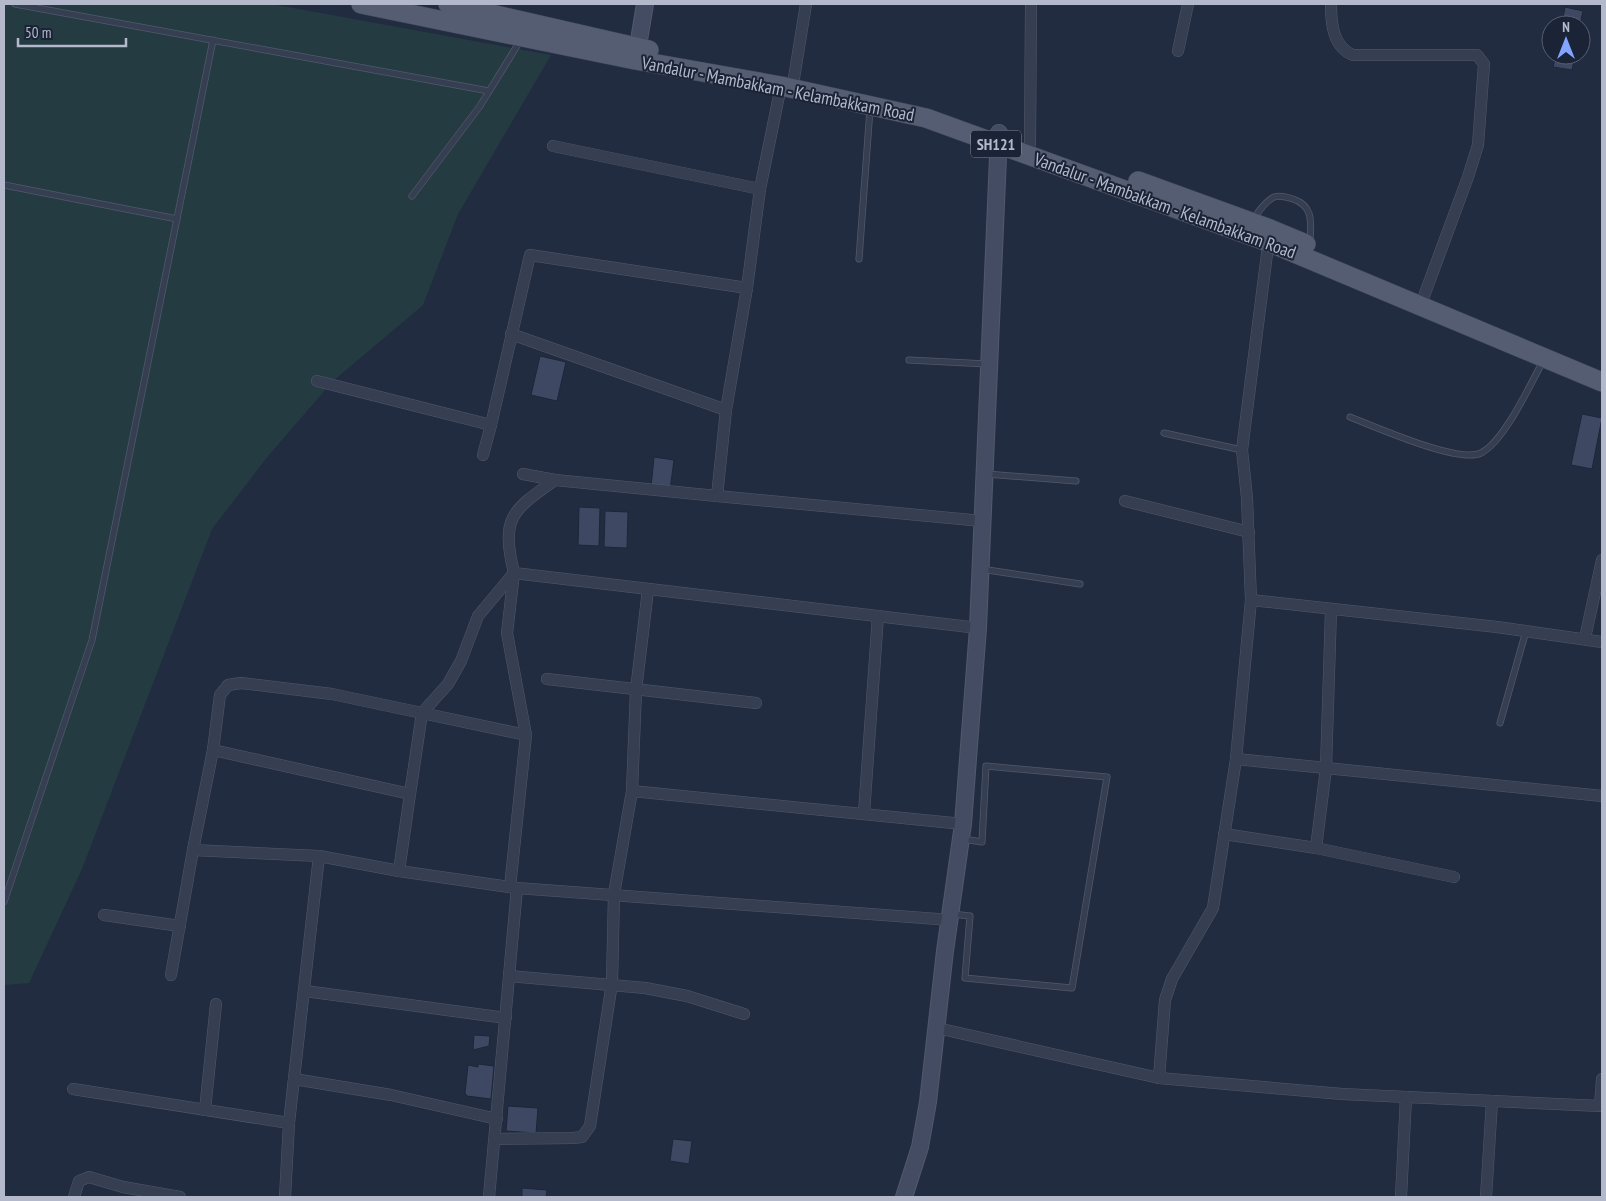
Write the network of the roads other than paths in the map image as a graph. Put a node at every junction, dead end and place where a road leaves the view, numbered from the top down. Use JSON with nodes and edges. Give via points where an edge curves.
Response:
{"nodes":[{"id":1,"x":15,"y":4,"type":"edge"},
{"id":2,"x":360,"y":4,"type":"edge"},
{"id":3,"x":448,"y":4,"type":"edge"},
{"id":4,"x":645,"y":4,"type":"edge"},
{"id":5,"x":806,"y":4,"type":"edge"},
{"id":6,"x":1031,"y":4,"type":"edge"},
{"id":7,"x":1188,"y":4,"type":"edge"},
{"id":8,"x":1331,"y":4,"type":"edge"},
{"id":9,"x":401,"y":8,"type":"edge"},
{"id":10,"x":507,"y":10,"type":"edge"},
{"id":11,"x":522,"y":37,"type":"junction"},
{"id":12,"x":213,"y":40,"type":"junction"},
{"id":13,"x":1178,"y":51,"type":"dead end"},
{"id":14,"x":636,"y":54,"type":"junction"},
{"id":15,"x":787,"y":82,"type":"junction"},
{"id":16,"x":489,"y":91,"type":"junction"},
{"id":17,"x":870,"y":106,"type":"junction"},
{"id":18,"x":998,"y":139,"type":"junction"},
{"id":19,"x":552,"y":146,"type":"dead end"},
{"id":20,"x":1029,"y":149,"type":"junction"},
{"id":21,"x":4,"y":186,"type":"edge"},
{"id":22,"x":760,"y":189,"type":"junction"},
{"id":23,"x":412,"y":196,"type":"dead end"},
{"id":24,"x":177,"y":219,"type":"junction"},
{"id":25,"x":1251,"y":222,"type":"junction"},
{"id":26,"x":1269,"y":235,"type":"junction"},
{"id":27,"x":1310,"y":246,"type":"junction"},
{"id":28,"x":859,"y":259,"type":"dead end"},
{"id":29,"x":747,"y":288,"type":"junction"},
{"id":30,"x":1424,"y":296,"type":"junction"},
{"id":31,"x":512,"y":334,"type":"junction"},
{"id":32,"x":1544,"y":358,"type":"junction"},
{"id":33,"x":909,"y":360,"type":"dead end"},
{"id":34,"x":988,"y":364,"type":"junction"},
{"id":35,"x":1602,"y":370,"type":"edge"},
{"id":36,"x":317,"y":381,"type":"dead end"},
{"id":37,"x":1602,"y":382,"type":"edge"},
{"id":38,"x":726,"y":410,"type":"junction"},
{"id":39,"x":1350,"y":417,"type":"dead end"},
{"id":40,"x":490,"y":425,"type":"junction"},
{"id":41,"x":1164,"y":433,"type":"dead end"},
{"id":42,"x":1242,"y":450,"type":"junction"},
{"id":43,"x":483,"y":455,"type":"dead end"},
{"id":44,"x":984,"y":473,"type":"junction"},
{"id":45,"x":523,"y":474,"type":"dead end"},
{"id":46,"x":555,"y":480,"type":"junction"},
{"id":47,"x":1076,"y":480,"type":"dead end"},
{"id":48,"x":717,"y":496,"type":"junction"},
{"id":49,"x":1125,"y":501,"type":"dead end"},
{"id":50,"x":982,"y":522,"type":"junction"},
{"id":51,"x":1249,"y":532,"type":"junction"},
{"id":52,"x":1602,"y":560,"type":"edge"},
{"id":53,"x":980,"y":569,"type":"junction"},
{"id":54,"x":514,"y":573,"type":"junction"},
{"id":55,"x":1080,"y":584,"type":"dead end"},
{"id":56,"x":648,"y":590,"type":"junction"},
{"id":57,"x":1251,"y":600,"type":"junction"},
{"id":58,"x":1331,"y":610,"type":"junction"},
{"id":59,"x":878,"y":616,"type":"junction"},
{"id":60,"x":978,"y":628,"type":"junction"},
{"id":61,"x":1526,"y":630,"type":"junction"},
{"id":62,"x":1585,"y":638,"type":"junction"},
{"id":63,"x":1602,"y":642,"type":"edge"},
{"id":64,"x":547,"y":679,"type":"dead end"},
{"id":65,"x":636,"y":690,"type":"junction"},
{"id":66,"x":756,"y":702,"type":"dead end"},
{"id":67,"x":422,"y":713,"type":"junction"},
{"id":68,"x":1500,"y":723,"type":"dead end"},
{"id":69,"x":526,"y":735,"type":"junction"},
{"id":70,"x":213,"y":750,"type":"junction"},
{"id":71,"x":1236,"y":758,"type":"junction"},
{"id":72,"x":1326,"y":768,"type":"junction"},
{"id":73,"x":632,"y":791,"type":"junction"},
{"id":74,"x":410,"y":794,"type":"junction"},
{"id":75,"x":1602,"y":796,"type":"edge"},
{"id":76,"x":864,"y":813,"type":"junction"},
{"id":77,"x":962,"y":831,"type":"junction"},
{"id":78,"x":1224,"y":834,"type":"junction"},
{"id":79,"x":1316,"y":848,"type":"junction"},
{"id":80,"x":193,"y":850,"type":"junction"},
{"id":81,"x":318,"y":856,"type":"junction"},
{"id":82,"x":398,"y":871,"type":"junction"},
{"id":83,"x":1454,"y":877,"type":"dead end"},
{"id":84,"x":513,"y":887,"type":"junction"},
{"id":85,"x":614,"y":894,"type":"junction"},
{"id":86,"x":4,"y":902,"type":"edge"},
{"id":87,"x":104,"y":915,"type":"dead end"},
{"id":88,"x":952,"y":917,"type":"junction"},
{"id":89,"x":180,"y":926,"type":"junction"},
{"id":90,"x":171,"y":975,"type":"dead end"},
{"id":91,"x":509,"y":976,"type":"junction"},
{"id":92,"x":612,"y":983,"type":"junction"},
{"id":93,"x":305,"y":990,"type":"junction"},
{"id":94,"x":216,"y":1004,"type":"dead end"},
{"id":95,"x":744,"y":1014,"type":"dead end"},
{"id":96,"x":506,"y":1018,"type":"junction"},
{"id":97,"x":937,"y":1028,"type":"junction"},
{"id":98,"x":1159,"y":1078,"type":"junction"},
{"id":99,"x":294,"y":1079,"type":"junction"},
{"id":100,"x":1602,"y":1079,"type":"edge"},
{"id":101,"x":73,"y":1089,"type":"dead end"},
{"id":102,"x":1406,"y":1098,"type":"junction"},
{"id":103,"x":1492,"y":1101,"type":"junction"},
{"id":104,"x":1601,"y":1107,"type":"edge"},
{"id":105,"x":205,"y":1110,"type":"junction"},
{"id":106,"x":497,"y":1119,"type":"junction"},
{"id":107,"x":289,"y":1123,"type":"junction"},
{"id":108,"x":495,"y":1139,"type":"junction"},
{"id":109,"x":74,"y":1197,"type":"edge"},
{"id":110,"x":180,"y":1197,"type":"edge"},
{"id":111,"x":285,"y":1197,"type":"edge"},
{"id":112,"x":489,"y":1197,"type":"edge"},
{"id":113,"x":904,"y":1197,"type":"edge"},
{"id":114,"x":1401,"y":1197,"type":"edge"},
{"id":115,"x":1486,"y":1197,"type":"edge"}],
"edges":[{"from":1,"to":12,"type":"lane"},
{"from":2,"to":9,"type":"main road","name":"Vandalur - Mambakkam - Kelambakkam Road","number":"SH121"},
{"from":3,"to":10,"type":"main road","name":"Vandalur - Mambakkam - Kelambakkam Road","number":"SH121"},
{"from":4,"to":14,"type":"street"},
{"from":5,"to":15,"type":"street"},
{"from":6,"to":20,"type":"street"},
{"from":7,"to":13,"type":"street"},
{"from":8,"to":30,"type":"street","via":[[1334,34],[1347,53],[1477,55],[1484,64],[1478,145]]},
{"from":9,"to":11,"type":"main road","name":"Vandalur - Mambakkam - Kelambakkam Road","number":"SH121"},
{"from":10,"to":14,"type":"main road","name":"Vandalur - Mambakkam - Kelambakkam Road","number":"SH121"},
{"from":11,"to":14,"type":"main road","name":"Vandalur - Mambakkam - Kelambakkam Road","number":"SH121"},
{"from":11,"to":16,"type":"lane"},
{"from":12,"to":16,"type":"lane"},
{"from":12,"to":24,"type":"lane"},
{"from":14,"to":15,"type":"main road","name":"Vandalur - Mambakkam - Kelambakkam Road","number":"SH121"},
{"from":15,"to":17,"type":"main road","name":"Vandalur - Mambakkam - Kelambakkam Road","number":"SH121"},
{"from":15,"to":18,"type":"main road","name":"Vandalur - Mambakkam - Kelambakkam Road","number":"SH121","via":[[930,106]]},
{"from":15,"to":22,"type":"street"},
{"from":16,"to":23,"type":"lane"},
{"from":17,"to":18,"type":"main road","name":"Vandalur - Mambakkam - Kelambakkam Road","number":"SH121"},
{"from":17,"to":28,"type":"lane"},
{"from":18,"to":20,"type":"main road","name":"Vandalur - Mambakkam - Kelambakkam Road","number":"SH121"},
{"from":18,"to":34,"type":"street"},
{"from":19,"to":22,"type":"street"},
{"from":20,"to":25,"type":"main road","name":"Vandalur - Mambakkam - Kelambakkam Road","number":"SH121"},
{"from":20,"to":26,"type":"main road","name":"Vandalur - Mambakkam - Kelambakkam Road","number":"SH121"},
{"from":21,"to":24,"type":"lane"},
{"from":22,"to":29,"type":"street"},
{"from":24,"to":86,"type":"lane","via":[[92,640]]},
{"from":25,"to":26,"type":"main road","name":"Vandalur - Mambakkam - Kelambakkam Road","number":"SH121"},
{"from":25,"to":27,"type":"lane","via":[[1272,198],[1280,196],[1301,202],[1309,210],[1312,221]]},
{"from":26,"to":27,"type":"main road","name":"Vandalur - Mambakkam - Kelambakkam Road","number":"SH121"},
{"from":26,"to":32,"type":"main road","name":"Vandalur - Mambakkam - Kelambakkam Road","number":"SH121"},
{"from":26,"to":42,"type":"street"},
{"from":27,"to":30,"type":"main road","name":"Vandalur - Mambakkam - Kelambakkam Road","number":"SH121"},
{"from":29,"to":31,"type":"street","via":[[530,255]]},
{"from":29,"to":38,"type":"street"},
{"from":30,"to":35,"type":"main road","name":"Vandalur - Mambakkam - Kelambakkam Road","number":"SH121"},
{"from":31,"to":38,"type":"street"},
{"from":31,"to":40,"type":"street"},
{"from":32,"to":37,"type":"main road","name":"Vandalur - Mambakkam - Kelambakkam Road","number":"SH121"},
{"from":32,"to":39,"type":"lane","via":[[1525,397],[1492,445],[1469,457],[1439,450]]},
{"from":33,"to":34,"type":"lane"},
{"from":34,"to":44,"type":"street"},
{"from":36,"to":40,"type":"street"},
{"from":38,"to":48,"type":"street"},
{"from":40,"to":43,"type":"street"},
{"from":41,"to":42,"type":"lane"},
{"from":42,"to":51,"type":"street"},
{"from":44,"to":47,"type":"lane"},
{"from":44,"to":50,"type":"street"},
{"from":45,"to":46,"type":"street"},
{"from":46,"to":48,"type":"street"},
{"from":46,"to":54,"type":"street","via":[[517,508],[511,520],[508,537]]},
{"from":48,"to":50,"type":"street"},
{"from":49,"to":51,"type":"street"},
{"from":50,"to":53,"type":"street"},
{"from":51,"to":57,"type":"street"},
{"from":52,"to":62,"type":"street"},
{"from":53,"to":55,"type":"lane"},
{"from":53,"to":60,"type":"street"},
{"from":54,"to":56,"type":"street"},
{"from":54,"to":67,"type":"street","via":[[478,616],[461,661],[448,684]]},
{"from":54,"to":69,"type":"street","via":[[507,633]]},
{"from":56,"to":59,"type":"street"},
{"from":56,"to":65,"type":"street"},
{"from":57,"to":58,"type":"street"},
{"from":57,"to":71,"type":"street"},
{"from":58,"to":61,"type":"street"},
{"from":58,"to":72,"type":"street"},
{"from":59,"to":60,"type":"street"},
{"from":59,"to":76,"type":"street"},
{"from":60,"to":77,"type":"street"},
{"from":61,"to":62,"type":"street"},
{"from":61,"to":68,"type":"lane"},
{"from":62,"to":63,"type":"street"},
{"from":64,"to":65,"type":"street"},
{"from":65,"to":66,"type":"street"},
{"from":65,"to":73,"type":"street"},
{"from":67,"to":69,"type":"street"},
{"from":67,"to":70,"type":"street","via":[[332,694],[233,684],[220,695]]},
{"from":67,"to":74,"type":"street"},
{"from":69,"to":84,"type":"street"},
{"from":70,"to":74,"type":"street"},
{"from":70,"to":80,"type":"street"},
{"from":71,"to":72,"type":"street"},
{"from":71,"to":78,"type":"street"},
{"from":72,"to":75,"type":"street"},
{"from":72,"to":79,"type":"street"},
{"from":73,"to":76,"type":"street"},
{"from":73,"to":85,"type":"street"},
{"from":74,"to":82,"type":"street"},
{"from":76,"to":77,"type":"street"},
{"from":77,"to":88,"type":"street"},
{"from":77,"to":88,"type":"lane","via":[[982,842],[986,766],[1107,777],[1072,988],[965,978],[970,916]]},
{"from":78,"to":79,"type":"street"},
{"from":78,"to":98,"type":"street","via":[[1213,908],[1172,979],[1165,1000]]},
{"from":79,"to":83,"type":"street"},
{"from":80,"to":81,"type":"street"},
{"from":80,"to":89,"type":"street"},
{"from":81,"to":82,"type":"street"},
{"from":81,"to":93,"type":"street"},
{"from":82,"to":84,"type":"street"},
{"from":84,"to":85,"type":"street"},
{"from":84,"to":91,"type":"street"},
{"from":85,"to":88,"type":"street"},
{"from":85,"to":92,"type":"street"},
{"from":87,"to":89,"type":"street"},
{"from":88,"to":97,"type":"street"},
{"from":89,"to":90,"type":"street"},
{"from":91,"to":92,"type":"street"},
{"from":91,"to":96,"type":"street"},
{"from":92,"to":95,"type":"street","via":[[688,996]]},
{"from":92,"to":108,"type":"street","via":[[587,1132],[582,1137],[573,1138]]},
{"from":93,"to":96,"type":"street"},
{"from":93,"to":99,"type":"street"},
{"from":94,"to":105,"type":"street"},
{"from":96,"to":106,"type":"street"},
{"from":97,"to":98,"type":"street"},
{"from":97,"to":113,"type":"street","via":[[920,1147]]},
{"from":98,"to":102,"type":"street"},
{"from":99,"to":106,"type":"street","via":[[391,1095]]},
{"from":99,"to":107,"type":"street"},
{"from":100,"to":104,"type":"street"},
{"from":101,"to":105,"type":"street"},
{"from":102,"to":103,"type":"street"},
{"from":102,"to":114,"type":"street"},
{"from":103,"to":104,"type":"street"},
{"from":103,"to":115,"type":"street"},
{"from":105,"to":107,"type":"street"},
{"from":106,"to":108,"type":"street"},
{"from":107,"to":111,"type":"street"},
{"from":108,"to":112,"type":"street"},
{"from":109,"to":110,"type":"street","via":[[79,1181],[89,1177]]}]}
